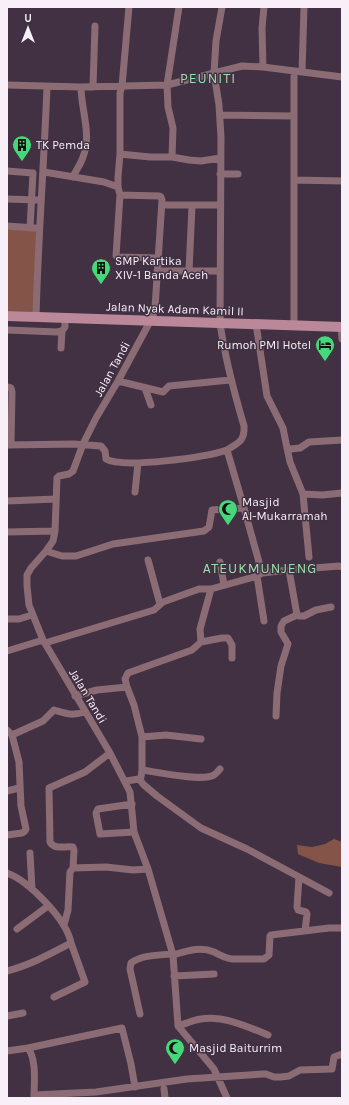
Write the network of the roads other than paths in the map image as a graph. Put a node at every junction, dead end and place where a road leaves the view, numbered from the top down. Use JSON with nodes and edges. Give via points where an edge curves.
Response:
{"nodes":[{"id":1,"x":129,"y":7,"type":"edge"},
{"id":2,"x":179,"y":7,"type":"edge"},
{"id":3,"x":222,"y":7,"type":"edge"},
{"id":4,"x":264,"y":7,"type":"edge"},
{"id":5,"x":304,"y":7,"type":"edge"},
{"id":6,"x":95,"y":26,"type":"dead end"},
{"id":7,"x":263,"y":67,"type":"junction"},
{"id":8,"x":298,"y":71,"type":"junction"},
{"id":9,"x":214,"y":73,"type":"junction"},
{"id":10,"x":342,"y":77,"type":"edge"},
{"id":11,"x":7,"y":85,"type":"edge"},
{"id":12,"x":167,"y":85,"type":"junction"},
{"id":13,"x":122,"y":86,"type":"junction"},
{"id":14,"x":47,"y":87,"type":"junction"},
{"id":15,"x":80,"y":87,"type":"junction"},
{"id":16,"x":93,"y":87,"type":"junction"},
{"id":17,"x":220,"y":115,"type":"junction"},
{"id":18,"x":293,"y":116,"type":"junction"},
{"id":19,"x":120,"y":154,"type":"junction"},
{"id":20,"x":172,"y":157,"type":"junction"},
{"id":21,"x":220,"y":158,"type":"junction"},
{"id":22,"x":7,"y":171,"type":"edge"},
{"id":23,"x":44,"y":172,"type":"junction"},
{"id":24,"x":220,"y":174,"type":"junction"},
{"id":25,"x":238,"y":174,"type":"dead end"},
{"id":26,"x":73,"y":177,"type":"junction"},
{"id":27,"x":118,"y":177,"type":"junction"},
{"id":28,"x":294,"y":180,"type":"junction"},
{"id":29,"x":342,"y":181,"type":"edge"},
{"id":30,"x":104,"y":182,"type":"junction"},
{"id":31,"x":118,"y":187,"type":"junction"},
{"id":32,"x":120,"y":194,"type":"junction"},
{"id":33,"x":7,"y":199,"type":"edge"},
{"id":34,"x":32,"y":200,"type":"junction"},
{"id":35,"x":41,"y":200,"type":"junction"},
{"id":36,"x":162,"y":205,"type":"junction"},
{"id":37,"x":220,"y":205,"type":"junction"},
{"id":38,"x":192,"y":206,"type":"junction"},
{"id":39,"x":7,"y":226,"type":"edge"},
{"id":40,"x":30,"y":228,"type":"junction"},
{"id":41,"x":39,"y":229,"type":"junction"},
{"id":42,"x":158,"y":258,"type":"junction"},
{"id":43,"x":156,"y":271,"type":"junction"},
{"id":44,"x":189,"y":271,"type":"junction"},
{"id":45,"x":220,"y":271,"type":"junction"},
{"id":46,"x":7,"y":316,"type":"edge"},
{"id":47,"x":36,"y":317,"type":"junction"},
{"id":48,"x":65,"y":318,"type":"junction"},
{"id":49,"x":151,"y":320,"type":"junction"},
{"id":50,"x":220,"y":323,"type":"junction"},
{"id":51,"x":256,"y":324,"type":"junction"},
{"id":52,"x":294,"y":325,"type":"junction"},
{"id":53,"x":342,"y":327,"type":"edge"},
{"id":54,"x":7,"y":330,"type":"edge"},
{"id":55,"x":62,"y":331,"type":"junction"},
{"id":56,"x":342,"y":339,"type":"edge"},
{"id":57,"x":60,"y":348,"type":"dead end"},
{"id":58,"x":230,"y":380,"type":"junction"},
{"id":59,"x":118,"y":381,"type":"junction"},
{"id":60,"x":7,"y":387,"type":"edge"},
{"id":61,"x":145,"y":388,"type":"junction"},
{"id":62,"x":151,"y":405,"type":"dead end"},
{"id":63,"x":342,"y":440,"type":"edge"},
{"id":64,"x":83,"y":444,"type":"junction"},
{"id":65,"x":9,"y":445,"type":"edge"},
{"id":66,"x":287,"y":448,"type":"junction"},
{"id":67,"x":228,"y":450,"type":"junction"},
{"id":68,"x":138,"y":463,"type":"junction"},
{"id":69,"x":135,"y":492,"type":"dead end"},
{"id":70,"x":342,"y":493,"type":"edge"},
{"id":71,"x":302,"y":494,"type":"junction"},
{"id":72,"x":56,"y":499,"type":"junction"},
{"id":73,"x":7,"y":501,"type":"edge"},
{"id":74,"x":244,"y":508,"type":"junction"},
{"id":75,"x":55,"y":531,"type":"junction"},
{"id":76,"x":7,"y":532,"type":"edge"},
{"id":77,"x":46,"y":551,"type":"junction"},
{"id":78,"x":309,"y":557,"type":"dead end"},
{"id":79,"x":148,"y":560,"type":"dead end"},
{"id":80,"x":220,"y":562,"type":"dead end"},
{"id":81,"x":342,"y":567,"type":"edge"},
{"id":82,"x":289,"y":570,"type":"junction"},
{"id":83,"x":259,"y":575,"type":"junction"},
{"id":84,"x":224,"y":585,"type":"junction"},
{"id":85,"x":211,"y":589,"type":"junction"},
{"id":86,"x":160,"y":604,"type":"junction"},
{"id":87,"x":330,"y":607,"type":"dead end"},
{"id":88,"x":32,"y":614,"type":"junction"},
{"id":89,"x":297,"y":615,"type":"junction"},
{"id":90,"x":7,"y":619,"type":"edge"},
{"id":91,"x":264,"y":621,"type":"dead end"},
{"id":92,"x":44,"y":642,"type":"junction"},
{"id":93,"x":201,"y":642,"type":"junction"},
{"id":94,"x":7,"y":651,"type":"edge"},
{"id":95,"x":232,"y":658,"type":"dead end"},
{"id":96,"x":127,"y":687,"type":"junction"},
{"id":97,"x":75,"y":696,"type":"junction"},
{"id":98,"x":85,"y":712,"type":"junction"},
{"id":99,"x":276,"y":716,"type":"dead end"},
{"id":100,"x":9,"y":732,"type":"edge"},
{"id":101,"x":142,"y":737,"type":"junction"},
{"id":102,"x":201,"y":739,"type":"dead end"},
{"id":103,"x":110,"y":753,"type":"junction"},
{"id":104,"x":220,"y":769,"type":"dead end"},
{"id":105,"x":142,"y":770,"type":"junction"},
{"id":106,"x":139,"y":779,"type":"junction"},
{"id":107,"x":126,"y":781,"type":"junction"},
{"id":108,"x":19,"y":788,"type":"junction"},
{"id":109,"x":7,"y":791,"type":"edge"},
{"id":110,"x":132,"y":804,"type":"junction"},
{"id":111,"x":134,"y":832,"type":"junction"},
{"id":112,"x":7,"y":836,"type":"edge"},
{"id":113,"x":30,"y":852,"type":"dead end"},
{"id":114,"x":74,"y":868,"type":"junction"},
{"id":115,"x":148,"y":869,"type":"junction"},
{"id":116,"x":7,"y":873,"type":"edge"},
{"id":117,"x":299,"y":876,"type":"junction"},
{"id":118,"x":32,"y":889,"type":"junction"},
{"id":119,"x":329,"y":893,"type":"dead end"},
{"id":120,"x":48,"y":906,"type":"junction"},
{"id":121,"x":64,"y":925,"type":"junction"},
{"id":122,"x":342,"y":928,"type":"edge"},
{"id":123,"x":17,"y":929,"type":"dead end"},
{"id":124,"x":305,"y":930,"type":"junction"},
{"id":125,"x":71,"y":941,"type":"junction"},
{"id":126,"x":172,"y":954,"type":"junction"},
{"id":127,"x":7,"y":971,"type":"edge"},
{"id":128,"x":214,"y":974,"type":"dead end"},
{"id":129,"x":174,"y":976,"type":"junction"},
{"id":130,"x":54,"y":997,"type":"dead end"},
{"id":131,"x":22,"y":1013,"type":"dead end"},
{"id":132,"x":140,"y":1014,"type":"dead end"},
{"id":133,"x":7,"y":1016,"type":"edge"},
{"id":134,"x":178,"y":1026,"type":"junction"},
{"id":135,"x":268,"y":1034,"type":"dead end"},
{"id":136,"x":28,"y":1048,"type":"junction"},
{"id":137,"x":7,"y":1051,"type":"edge"},
{"id":138,"x":342,"y":1054,"type":"edge"},
{"id":139,"x":217,"y":1077,"type":"junction"},
{"id":140,"x":135,"y":1087,"type":"junction"},
{"id":141,"x":164,"y":1089,"type":"dead end"},
{"id":142,"x":97,"y":1095,"type":"edge"},
{"id":143,"x":34,"y":1097,"type":"edge"},
{"id":144,"x":165,"y":1098,"type":"edge"},
{"id":145,"x":227,"y":1098,"type":"edge"}],
"edges":[{"from":1,"to":13,"type":"street"},
{"from":2,"to":12,"type":"street"},
{"from":3,"to":9,"type":"street"},
{"from":4,"to":7,"type":"street"},
{"from":5,"to":8,"type":"street"},
{"from":6,"to":16,"type":"street"},
{"from":7,"to":8,"type":"street"},
{"from":7,"to":9,"type":"street","via":[[242,66]]},
{"from":8,"to":10,"type":"street"},
{"from":8,"to":18,"type":"street"},
{"from":9,"to":12,"type":"street"},
{"from":9,"to":17,"type":"street"},
{"from":11,"to":14,"type":"street"},
{"from":12,"to":13,"type":"street"},
{"from":12,"to":20,"type":"street","via":[[168,107],[173,128]]},
{"from":13,"to":16,"type":"street"},
{"from":13,"to":19,"type":"street"},
{"from":14,"to":15,"type":"street"},
{"from":14,"to":23,"type":"street"},
{"from":15,"to":16,"type":"street"},
{"from":15,"to":26,"type":"street","via":[[86,139],[83,157]]},
{"from":17,"to":18,"type":"street"},
{"from":17,"to":21,"type":"street"},
{"from":18,"to":28,"type":"street"},
{"from":19,"to":20,"type":"street"},
{"from":19,"to":27,"type":"street"},
{"from":20,"to":21,"type":"street","via":[[201,161]]},
{"from":21,"to":24,"type":"street"},
{"from":22,"to":34,"type":"street","via":[[33,173]]},
{"from":23,"to":26,"type":"street"},
{"from":23,"to":35,"type":"street"},
{"from":24,"to":25,"type":"street"},
{"from":24,"to":37,"type":"street"},
{"from":26,"to":30,"type":"street"},
{"from":27,"to":30,"type":"street"},
{"from":27,"to":31,"type":"street"},
{"from":28,"to":29,"type":"street"},
{"from":28,"to":52,"type":"street"},
{"from":30,"to":31,"type":"street"},
{"from":31,"to":32,"type":"street"},
{"from":32,"to":36,"type":"street","via":[[159,196],[162,198]]},
{"from":32,"to":42,"type":"street","via":[[116,256]]},
{"from":33,"to":34,"type":"street"},
{"from":34,"to":35,"type":"street"},
{"from":34,"to":40,"type":"street"},
{"from":35,"to":41,"type":"street"},
{"from":36,"to":38,"type":"street"},
{"from":36,"to":42,"type":"street","name":"Jalan Tandi"},
{"from":37,"to":38,"type":"street"},
{"from":37,"to":45,"type":"street"},
{"from":38,"to":44,"type":"street"},
{"from":39,"to":40,"type":"street"},
{"from":40,"to":41,"type":"street"},
{"from":41,"to":47,"type":"street"},
{"from":42,"to":43,"type":"street","name":"Jalan Tandi"},
{"from":43,"to":44,"type":"street"},
{"from":43,"to":49,"type":"street","name":"Jalan Tandi","via":[[155,308]]},
{"from":44,"to":45,"type":"street"},
{"from":45,"to":50,"type":"street"},
{"from":46,"to":47,"type":"street","name":"Jalan Nyak Adam Kamil II"},
{"from":47,"to":48,"type":"street","name":"Jalan Nyak Adam Kamil II"},
{"from":48,"to":49,"type":"street","name":"Jalan Nyak Adam Kamil II"},
{"from":48,"to":55,"type":"street","via":[[65,327]]},
{"from":49,"to":50,"type":"street","name":"Jalan Nyak Adam Kamil II"},
{"from":49,"to":59,"type":"street","name":"Jalan Tandi"},
{"from":50,"to":51,"type":"street","name":"Jalan Nyak Adam Kamil II"},
{"from":50,"to":58,"type":"street"},
{"from":51,"to":52,"type":"street","name":"Jalan Nyak Adam Kamil II"},
{"from":51,"to":66,"type":"street","via":[[268,396],[282,428]]},
{"from":52,"to":53,"type":"street","name":"Jalan Nyak Adam Kamil II"},
{"from":53,"to":56,"type":"street"},
{"from":54,"to":55,"type":"street"},
{"from":55,"to":57,"type":"street"},
{"from":58,"to":61,"type":"street","via":[[169,386],[163,392]]},
{"from":58,"to":67,"type":"street","via":[[244,433],[243,438]]},
{"from":59,"to":61,"type":"street"},
{"from":59,"to":64,"type":"street","name":"Jalan Tandi"},
{"from":60,"to":65,"type":"street","via":[[11,388],[12,392]]},
{"from":61,"to":62,"type":"street"},
{"from":63,"to":66,"type":"street","via":[[309,442],[300,448]]},
{"from":64,"to":65,"type":"street"},
{"from":64,"to":68,"type":"street","via":[[103,447],[106,459],[111,462]]},
{"from":64,"to":72,"type":"street","name":"Jalan Tandi","via":[[73,471],[56,478]]},
{"from":66,"to":71,"type":"street"},
{"from":67,"to":68,"type":"street","via":[[196,457]]},
{"from":67,"to":74,"type":"street"},
{"from":68,"to":69,"type":"street"},
{"from":70,"to":71,"type":"street"},
{"from":71,"to":78,"type":"street"},
{"from":72,"to":73,"type":"street"},
{"from":72,"to":75,"type":"street","name":"Jalan Tandi"},
{"from":74,"to":77,"type":"street","via":[[212,510],[209,527],[204,531],[113,544],[76,556],[62,556]]},
{"from":74,"to":83,"type":"street"},
{"from":75,"to":76,"type":"street"},
{"from":75,"to":77,"type":"street","name":"Jalan Tandi","via":[[53,541]]},
{"from":77,"to":88,"type":"street","name":"Jalan Tandi","via":[[27,575],[27,593]]},
{"from":79,"to":86,"type":"street"},
{"from":80,"to":84,"type":"street"},
{"from":81,"to":82,"type":"street"},
{"from":82,"to":83,"type":"street"},
{"from":82,"to":89,"type":"street"},
{"from":83,"to":84,"type":"street"},
{"from":83,"to":91,"type":"street"},
{"from":84,"to":85,"type":"street"},
{"from":85,"to":86,"type":"street","via":[[199,589]]},
{"from":85,"to":93,"type":"street","via":[[200,629]]},
{"from":86,"to":92,"type":"street","via":[[154,610]]},
{"from":87,"to":89,"type":"street","via":[[304,616]]},
{"from":88,"to":90,"type":"street","via":[[19,619]]},
{"from":88,"to":92,"type":"street","name":"Jalan Tandi"},
{"from":89,"to":99,"type":"street","via":[[281,626],[281,632],[288,644],[281,666]]},
{"from":92,"to":94,"type":"street"},
{"from":92,"to":97,"type":"street","name":"Jalan Tandi"},
{"from":93,"to":95,"type":"street","via":[[228,638],[232,645]]},
{"from":93,"to":96,"type":"street","via":[[192,650],[128,673],[125,678]]},
{"from":96,"to":97,"type":"street","via":[[97,690]]},
{"from":96,"to":101,"type":"street"},
{"from":97,"to":98,"type":"street","name":"Jalan Tandi"},
{"from":98,"to":100,"type":"street","via":[[65,715],[54,710],[42,722]]},
{"from":98,"to":103,"type":"street","name":"Jalan Tandi"},
{"from":100,"to":108,"type":"street","via":[[19,762]]},
{"from":101,"to":102,"type":"street","via":[[166,735]]},
{"from":101,"to":105,"type":"street"},
{"from":103,"to":107,"type":"street","name":"Jalan Tandi"},
{"from":103,"to":114,"type":"street","via":[[85,772],[49,788],[50,842],[54,847],[73,847]]},
{"from":104,"to":105,"type":"street","via":[[214,776],[194,778]]},
{"from":105,"to":106,"type":"street"},
{"from":106,"to":107,"type":"street"},
{"from":106,"to":117,"type":"street","via":[[157,796],[201,828]]},
{"from":107,"to":110,"type":"street","name":"Jalan Tandi"},
{"from":108,"to":109,"type":"street"},
{"from":108,"to":112,"type":"street","via":[[25,831]]},
{"from":110,"to":111,"type":"street","name":"Jalan Tandi"},
{"from":110,"to":111,"type":"street","via":[[98,809],[96,813],[100,834]]},
{"from":111,"to":115,"type":"street","name":"Jalan Tandi"},
{"from":113,"to":118,"type":"street"},
{"from":114,"to":115,"type":"street"},
{"from":114,"to":121,"type":"street","via":[[70,872],[68,910]]},
{"from":115,"to":126,"type":"street","name":"Jalan Tandi"},
{"from":116,"to":118,"type":"street"},
{"from":117,"to":119,"type":"street"},
{"from":117,"to":124,"type":"street","via":[[296,907],[307,914]]},
{"from":118,"to":120,"type":"street"},
{"from":120,"to":121,"type":"street"},
{"from":120,"to":123,"type":"street"},
{"from":121,"to":125,"type":"street"},
{"from":122,"to":124,"type":"street"},
{"from":124,"to":126,"type":"street","via":[[270,936],[268,955],[264,959],[227,959],[209,950],[196,949]]},
{"from":125,"to":127,"type":"street","via":[[42,958]]},
{"from":125,"to":130,"type":"street","via":[[85,982]]},
{"from":126,"to":129,"type":"street","name":"Jalan Tandi"},
{"from":126,"to":132,"type":"street","via":[[151,956],[131,963],[130,969]]},
{"from":128,"to":129,"type":"street"},
{"from":129,"to":134,"type":"street","name":"Jalan Tandi"},
{"from":131,"to":133,"type":"street"},
{"from":134,"to":135,"type":"street","via":[[200,1019],[214,1018]]},
{"from":134,"to":139,"type":"street","via":[[210,1064]]},
{"from":136,"to":137,"type":"street"},
{"from":136,"to":140,"type":"street","via":[[122,1028]]},
{"from":136,"to":143,"type":"street","via":[[34,1062]]},
{"from":138,"to":139,"type":"street","via":[[334,1057],[332,1069],[300,1070],[281,1077],[266,1074]]},
{"from":139,"to":140,"type":"street"},
{"from":139,"to":145,"type":"street"},
{"from":140,"to":142,"type":"street"},
{"from":141,"to":144,"type":"street"},
{"from":142,"to":143,"type":"street"}]}
